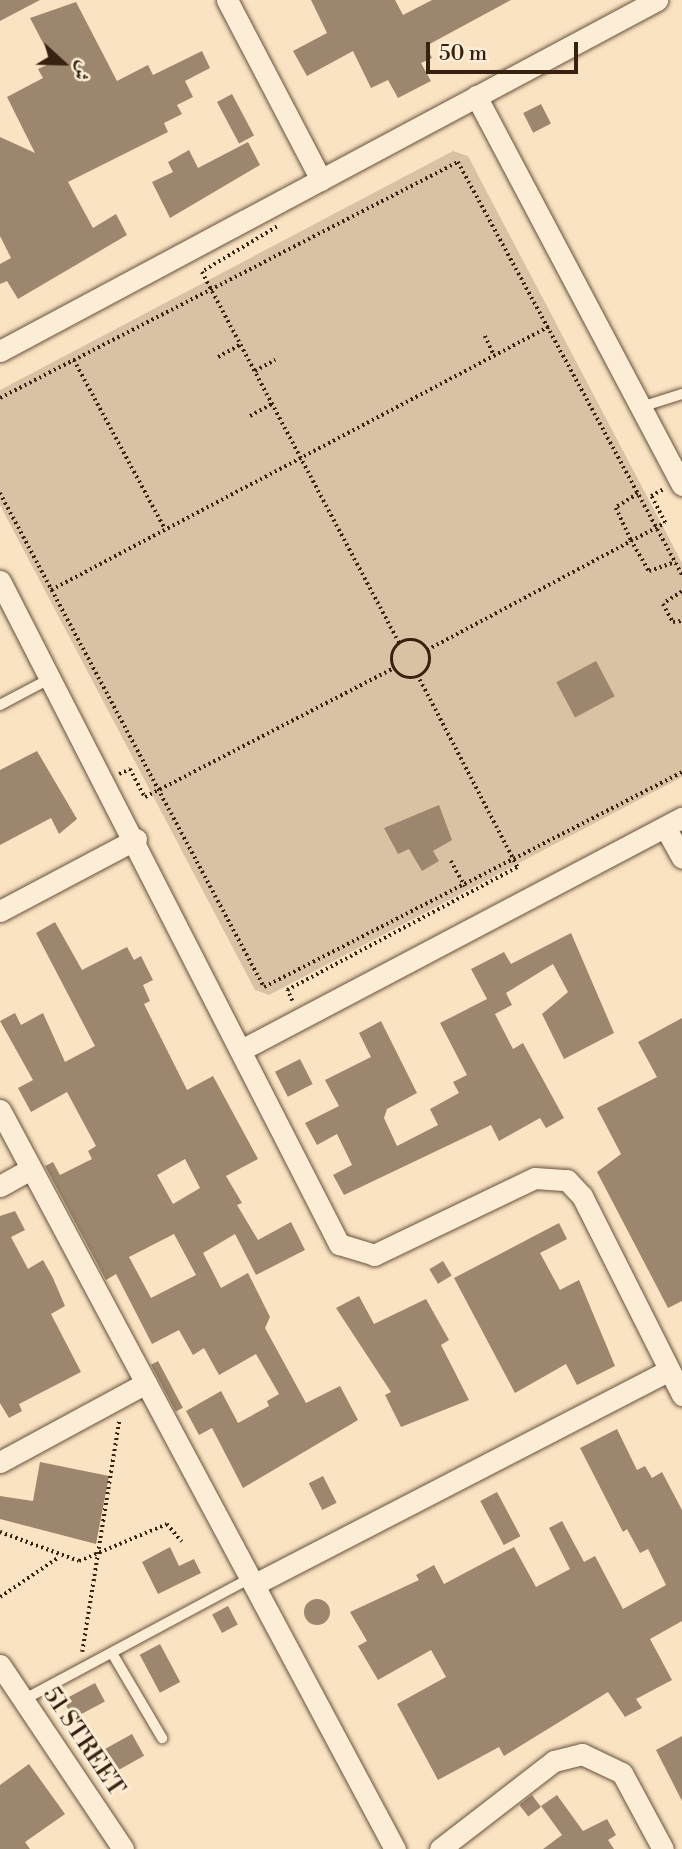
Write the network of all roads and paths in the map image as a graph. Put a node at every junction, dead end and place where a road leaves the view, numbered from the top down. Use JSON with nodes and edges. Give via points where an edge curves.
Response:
{"nodes":[{"id":1,"x":227,"y":0,"type":"edge"},
{"id":2,"x":657,"y":0,"type":"edge"},
{"id":3,"x":476,"y":96,"type":"junction"},
{"id":4,"x":321,"y":180,"type":"junction"},
{"id":5,"x":267,"y":208,"type":"junction"},
{"id":6,"x":210,"y":287,"type":"junction"},
{"id":7,"x":551,"y":326,"type":"junction"},
{"id":8,"x":485,"y":336,"type":"dead end"},
{"id":9,"x":240,"y":345,"type":"junction"},
{"id":10,"x":0,"y":351,"type":"edge"},
{"id":11,"x":494,"y":355,"type":"junction"},
{"id":12,"x":218,"y":357,"type":"dead end"},
{"id":13,"x":75,"y":360,"type":"junction"},
{"id":14,"x":275,"y":360,"type":"dead end"},
{"id":15,"x":255,"y":371,"type":"junction"},
{"id":16,"x":682,"y":394,"type":"edge"},
{"id":17,"x":0,"y":398,"type":"edge"},
{"id":18,"x":272,"y":404,"type":"junction"},
{"id":19,"x":641,"y":407,"type":"junction"},
{"id":20,"x":250,"y":416,"type":"dead end"},
{"id":21,"x":302,"y":457,"type":"junction"},
{"id":22,"x":681,"y":482,"type":"edge"},
{"id":23,"x":0,"y":493,"type":"edge"},
{"id":24,"x":638,"y":494,"type":"junction"},
{"id":25,"x":656,"y":527,"type":"junction"},
{"id":26,"x":165,"y":530,"type":"junction"},
{"id":27,"x":631,"y":540,"type":"junction"},
{"id":28,"x":675,"y":562,"type":"junction"},
{"id":29,"x":682,"y":575,"type":"edge"},
{"id":30,"x":0,"y":581,"type":"edge"},
{"id":31,"x":51,"y":590,"type":"junction"},
{"id":32,"x":682,"y":592,"type":"edge"},
{"id":33,"x":682,"y":621,"type":"edge"},
{"id":34,"x":400,"y":644,"type":"junction"},
{"id":35,"x":427,"y":650,"type":"junction"},
{"id":36,"x":394,"y":668,"type":"junction"},
{"id":37,"x":418,"y":677,"type":"junction"},
{"id":38,"x":51,"y":678,"type":"junction"},
{"id":39,"x":0,"y":705,"type":"edge"},
{"id":40,"x":682,"y":772,"type":"edge"},
{"id":41,"x":106,"y":781,"type":"junction"},
{"id":42,"x":158,"y":790,"type":"junction"},
{"id":43,"x":674,"y":822,"type":"edge"},
{"id":44,"x":136,"y":839,"type":"junction"},
{"id":45,"x":682,"y":858,"type":"edge"},
{"id":46,"x":514,"y":860,"type":"junction"},
{"id":47,"x":451,"y":861,"type":"dead end"},
{"id":48,"x":465,"y":886,"type":"junction"},
{"id":49,"x":0,"y":911,"type":"edge"},
{"id":50,"x":300,"y":1019,"type":"junction"},
{"id":51,"x":243,"y":1049,"type":"junction"},
{"id":52,"x":0,"y":1110,"type":"edge"},
{"id":53,"x":31,"y":1169,"type":"junction"},
{"id":54,"x":0,"y":1186,"type":"edge"},
{"id":55,"x":669,"y":1370,"type":"junction"},
{"id":56,"x":146,"y":1383,"type":"junction"},
{"id":57,"x":123,"y":1395,"type":"junction"},
{"id":58,"x":682,"y":1395,"type":"edge"},
{"id":59,"x":0,"y":1462,"type":"edge"},
{"id":60,"x":0,"y":1532,"type":"edge"},
{"id":61,"x":182,"y":1542,"type":"dead end"},
{"id":62,"x":60,"y":1557,"type":"junction"},
{"id":63,"x":98,"y":1558,"type":"junction"},
{"id":64,"x":253,"y":1581,"type":"junction"},
{"id":65,"x":0,"y":1597,"type":"edge"},
{"id":66,"x":112,"y":1653,"type":"junction"},
{"id":67,"x":0,"y":1665,"type":"edge"},
{"id":68,"x":78,"y":1672,"type":"junction"},
{"id":69,"x":23,"y":1700,"type":"junction"},
{"id":70,"x":162,"y":1738,"type":"dead end"},
{"id":71,"x":123,"y":1849,"type":"edge"},
{"id":72,"x":395,"y":1849,"type":"edge"},
{"id":73,"x":440,"y":1849,"type":"edge"},
{"id":74,"x":663,"y":1849,"type":"edge"}],
"edges":[{"from":1,"to":4,"type":"street"},
{"from":2,"to":3,"type":"street"},
{"from":3,"to":4,"type":"street"},
{"from":3,"to":19,"type":"street"},
{"from":4,"to":5,"type":"street"},
{"from":5,"to":6,"type":"path","via":[[279,229],[202,272]]},
{"from":5,"to":10,"type":"street"},
{"from":6,"to":7,"type":"path","via":[[458,162]]},
{"from":6,"to":9,"type":"path"},
{"from":6,"to":13,"type":"path"},
{"from":7,"to":11,"type":"path"},
{"from":7,"to":24,"type":"path"},
{"from":8,"to":11,"type":"path"},
{"from":9,"to":12,"type":"path"},
{"from":9,"to":15,"type":"path"},
{"from":11,"to":21,"type":"path"},
{"from":13,"to":17,"type":"path"},
{"from":13,"to":26,"type":"path"},
{"from":14,"to":15,"type":"path"},
{"from":15,"to":18,"type":"path"},
{"from":16,"to":19,"type":"lane"},
{"from":18,"to":20,"type":"path"},
{"from":18,"to":21,"type":"path"},
{"from":19,"to":22,"type":"street"},
{"from":21,"to":26,"type":"path"},
{"from":21,"to":34,"type":"path"},
{"from":22,"to":25,"type":"path","via":[[651,496],[665,523]]},
{"from":23,"to":31,"type":"path"},
{"from":24,"to":25,"type":"path"},
{"from":24,"to":27,"type":"path","via":[[616,508]]},
{"from":25,"to":27,"type":"path"},
{"from":25,"to":28,"type":"path"},
{"from":26,"to":31,"type":"path"},
{"from":27,"to":28,"type":"path","via":[[649,571]]},
{"from":27,"to":35,"type":"path"},
{"from":28,"to":29,"type":"path"},
{"from":30,"to":38,"type":"street"},
{"from":31,"to":42,"type":"path"},
{"from":32,"to":33,"type":"path","via":[[663,604],[673,622]]},
{"from":34,"to":35,"type":"path","via":[[412,640]]},
{"from":34,"to":36,"type":"path"},
{"from":35,"to":37,"type":"path","via":[[429,662]]},
{"from":36,"to":37,"type":"path","via":[[407,678]]},
{"from":36,"to":42,"type":"path"},
{"from":37,"to":46,"type":"path"},
{"from":38,"to":39,"type":"lane"},
{"from":38,"to":41,"type":"street"},
{"from":40,"to":46,"type":"path"},
{"from":41,"to":42,"type":"path","via":[[130,769],[145,797]]},
{"from":41,"to":44,"type":"street"},
{"from":42,"to":48,"type":"path","via":[[264,987]]},
{"from":43,"to":45,"type":"street"},
{"from":43,"to":50,"type":"street"},
{"from":44,"to":49,"type":"street"},
{"from":44,"to":51,"type":"street"},
{"from":46,"to":48,"type":"path"},
{"from":46,"to":50,"type":"path","via":[[517,867],[287,990]]},
{"from":47,"to":48,"type":"path"},
{"from":50,"to":51,"type":"street"},
{"from":51,"to":55,"type":"street","via":[[339,1244],[374,1255],[535,1178],[567,1180],[582,1196]]},
{"from":52,"to":53,"type":"street"},
{"from":53,"to":54,"type":"street"},
{"from":53,"to":56,"type":"street"},
{"from":55,"to":58,"type":"street"},
{"from":55,"to":64,"type":"street"},
{"from":56,"to":57,"type":"street"},
{"from":56,"to":64,"type":"street"},
{"from":57,"to":59,"type":"street"},
{"from":57,"to":63,"type":"path"},
{"from":60,"to":62,"type":"path"},
{"from":61,"to":63,"type":"path","via":[[167,1524]]},
{"from":62,"to":63,"type":"path"},
{"from":62,"to":65,"type":"path"},
{"from":63,"to":68,"type":"path"},
{"from":64,"to":66,"type":"lane"},
{"from":64,"to":72,"type":"street"},
{"from":66,"to":68,"type":"lane"},
{"from":66,"to":70,"type":"lane"},
{"from":67,"to":69,"type":"street","name":"51 STREET"},
{"from":68,"to":69,"type":"lane"},
{"from":69,"to":71,"type":"street","name":"51 STREET"},
{"from":73,"to":74,"type":"street","via":[[554,1761],[582,1754],[622,1773]]}]}
